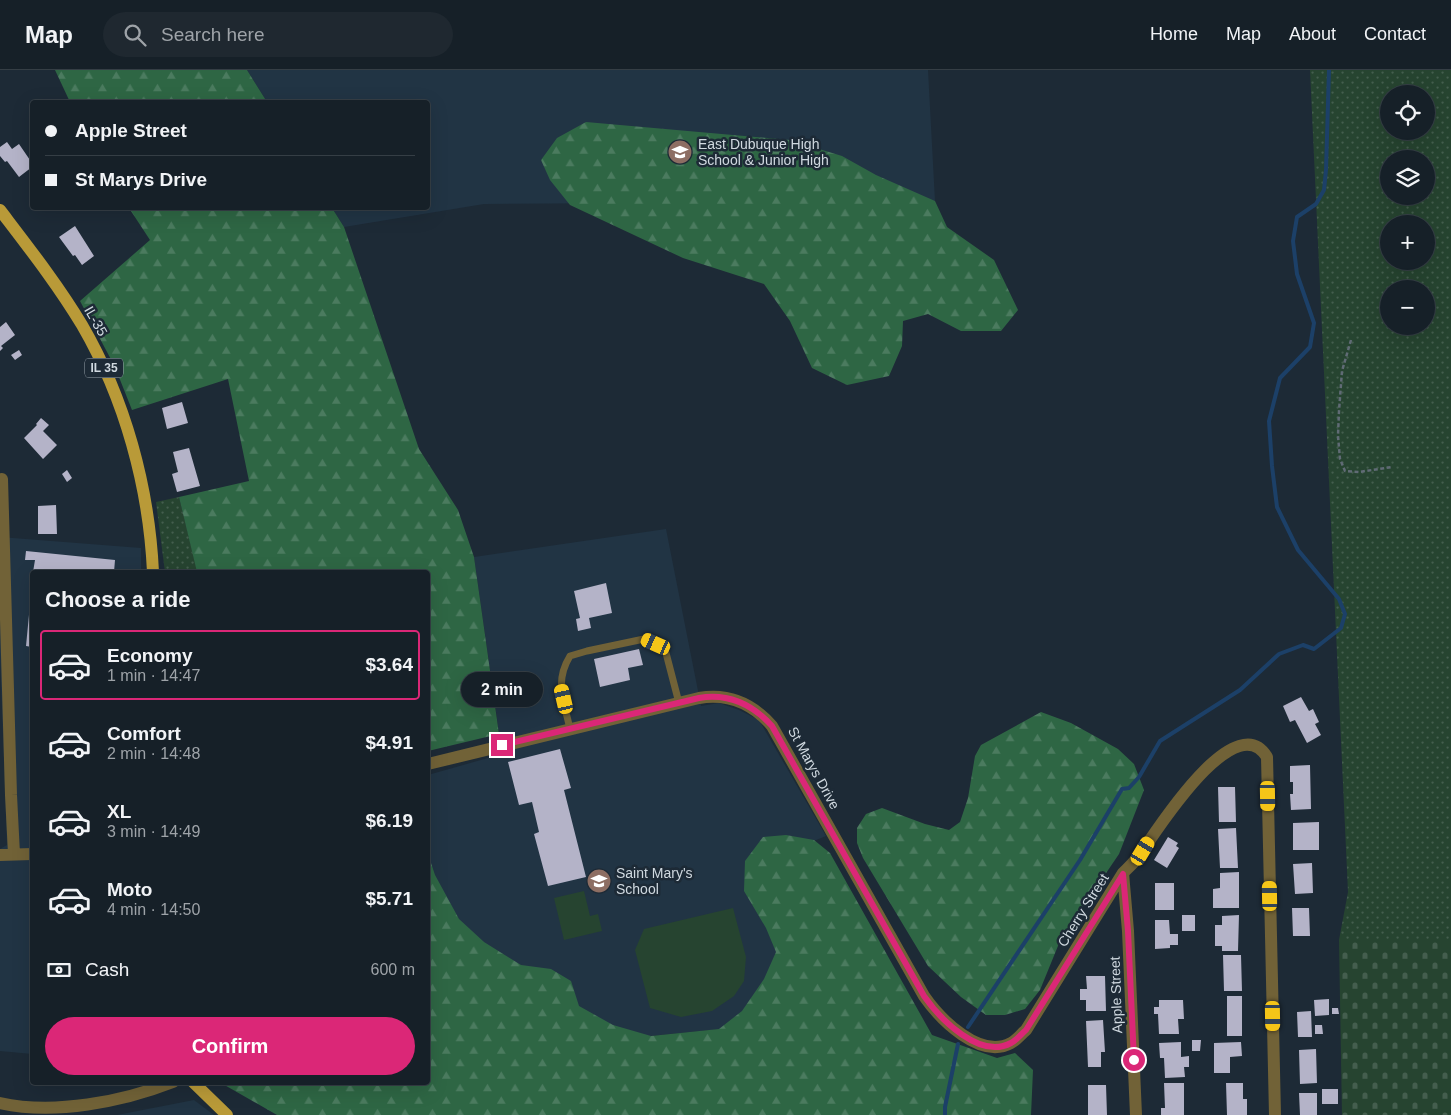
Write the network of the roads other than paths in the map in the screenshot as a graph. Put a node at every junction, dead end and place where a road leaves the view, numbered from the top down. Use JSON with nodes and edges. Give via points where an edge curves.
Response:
{"nodes":[{"id":1,"x":0,"y":210,"type":"edge"},
{"id":2,"x":2,"y":479,"type":"dead end"},
{"id":3,"x":154,"y":570,"type":"edge"},
{"id":4,"x":679,"y":703,"type":"junction"},
{"id":5,"x":570,"y":729,"type":"junction"},
{"id":6,"x":430,"y":764,"type":"edge"},
{"id":7,"x":0,"y":854,"type":"edge"},
{"id":8,"x":14,"y":854,"type":"junction"},
{"id":9,"x":30,"y":854,"type":"edge"},
{"id":10,"x":1123,"y":874,"type":"junction"},
{"id":11,"x":956,"y":1030,"type":"joint"},
{"id":12,"x":165,"y":1085,"type":"edge"},
{"id":13,"x":197,"y":1085,"type":"edge"},
{"id":14,"x":0,"y":1103,"type":"edge"},
{"id":15,"x":227,"y":1115,"type":"edge"},
{"id":16,"x":1136,"y":1115,"type":"edge"},
{"id":17,"x":1275,"y":1115,"type":"edge"}],
"edges":[{"from":1,"to":3,"type":"main road","name":"IL-35","number":"IL 35","via":[[82,326],[116,397],[144,498]]},
{"from":2,"to":8,"type":"street"},
{"from":4,"to":5,"type":"street","name":"St Marys Drive"},
{"from":4,"to":5,"type":"lane","via":[[666,653],[656,644],[644,639],[587,651],[570,656],[560,684]]},
{"from":4,"to":11,"type":"street","name":"St Marys Drive","via":[[706,697],[736,700],[750,706],[772,726],[924,996]]},
{"from":5,"to":6,"type":"street","name":"St Marys Drive"},
{"from":7,"to":8,"type":"street"},
{"from":8,"to":9,"type":"street"},
{"from":10,"to":11,"type":"street","name":"Cherry Street","via":[[1026,1030],[1010,1044],[986,1046]]},
{"from":10,"to":16,"type":"street","name":"Apple Street"},
{"from":10,"to":17,"type":"street","name":"Cherry Street","via":[[1214,762],[1244,744],[1253,744],[1263,750],[1267,757]]},
{"from":12,"to":14,"type":"street","via":[[147,1092],[73,1105],[38,1107]]},
{"from":13,"to":15,"type":"main road"}]}
